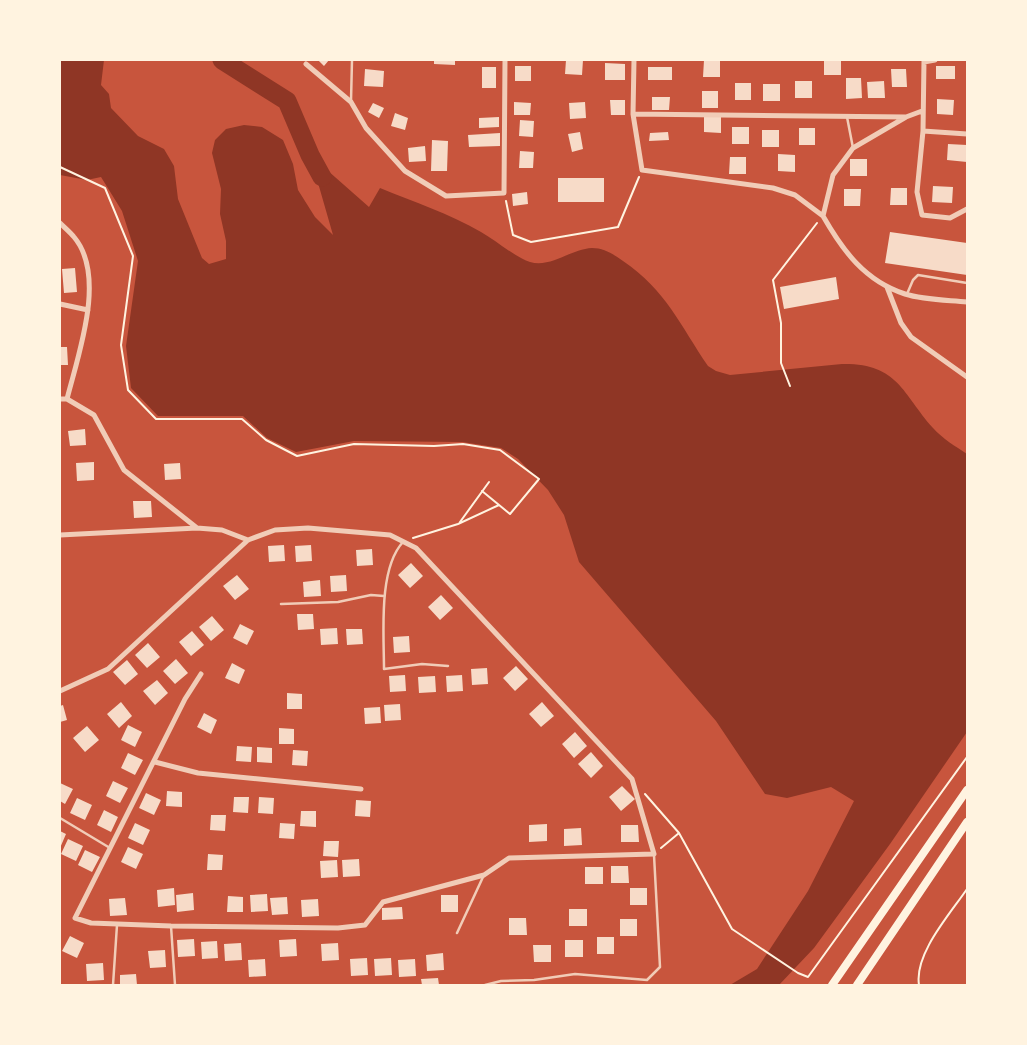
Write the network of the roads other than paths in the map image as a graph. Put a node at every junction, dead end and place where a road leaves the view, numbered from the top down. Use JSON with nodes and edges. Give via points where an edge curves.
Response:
{"nodes":[{"id":1,"x":352,"y":60,"type":"edge"},
{"id":2,"x":505,"y":60,"type":"edge"},
{"id":3,"x":634,"y":60,"type":"edge"},
{"id":4,"x":935,"y":60,"type":"edge"},
{"id":5,"x":924,"y":61,"type":"edge"},
{"id":6,"x":306,"y":64,"type":"dead end"},
{"id":7,"x":350,"y":102,"type":"junction"},
{"id":8,"x":922,"y":111,"type":"junction"},
{"id":9,"x":633,"y":114,"type":"junction"},
{"id":10,"x":846,"y":116,"type":"junction"},
{"id":11,"x":906,"y":116,"type":"junction"},
{"id":12,"x":923,"y":131,"type":"junction"},
{"id":13,"x":967,"y":134,"type":"edge"},
{"id":14,"x":853,"y":148,"type":"junction"},
{"id":15,"x":967,"y":209,"type":"edge"},
{"id":16,"x":823,"y":216,"type":"junction"},
{"id":17,"x":60,"y":223,"type":"edge"},
{"id":18,"x":967,"y":283,"type":"edge"},
{"id":19,"x":887,"y":287,"type":"junction"},
{"id":20,"x":906,"y":294,"type":"junction"},
{"id":21,"x":967,"y":302,"type":"edge"},
{"id":22,"x":60,"y":304,"type":"edge"},
{"id":23,"x":88,"y":310,"type":"junction"},
{"id":24,"x":967,"y":378,"type":"edge"},
{"id":25,"x":60,"y":399,"type":"edge"},
{"id":26,"x":68,"y":399,"type":"junction"},
{"id":27,"x":197,"y":528,"type":"junction"},
{"id":28,"x":60,"y":535,"type":"edge"},
{"id":29,"x":248,"y":540,"type":"junction"},
{"id":30,"x":404,"y":541,"type":"junction"},
{"id":31,"x":384,"y":596,"type":"junction"},
{"id":32,"x":282,"y":604,"type":"dead end"},
{"id":33,"x":448,"y":666,"type":"dead end"},
{"id":34,"x":201,"y":674,"type":"dead end"},
{"id":35,"x":60,"y":692,"type":"edge"},
{"id":36,"x":155,"y":762,"type":"junction"},
{"id":37,"x":361,"y":789,"type":"dead end"},
{"id":38,"x":967,"y":790,"type":"edge"},
{"id":39,"x":60,"y":818,"type":"edge"},
{"id":40,"x":967,"y":822,"type":"edge"},
{"id":41,"x":111,"y":848,"type":"junction"},
{"id":42,"x":654,"y":854,"type":"junction"},
{"id":43,"x":484,"y":875,"type":"junction"},
{"id":44,"x":118,"y":924,"type":"junction"},
{"id":45,"x":171,"y":926,"type":"junction"},
{"id":46,"x":457,"y":933,"type":"dead end"},
{"id":47,"x":113,"y":985,"type":"edge"},
{"id":48,"x":175,"y":985,"type":"edge"},
{"id":49,"x":485,"y":985,"type":"edge"},
{"id":50,"x":832,"y":985,"type":"edge"},
{"id":51,"x":857,"y":985,"type":"edge"}],
"edges":[{"from":1,"to":7,"type":"lane"},
{"from":2,"to":7,"type":"street","via":[[504,192],[446,196],[404,171],[366,128]]},
{"from":3,"to":9,"type":"street"},
{"from":4,"to":5,"type":"street"},
{"from":5,"to":8,"type":"street"},
{"from":6,"to":7,"type":"street"},
{"from":8,"to":11,"type":"street"},
{"from":8,"to":12,"type":"street"},
{"from":9,"to":10,"type":"street"},
{"from":9,"to":16,"type":"street","via":[[642,170],[774,188],[795,195]]},
{"from":10,"to":11,"type":"street"},
{"from":10,"to":14,"type":"lane"},
{"from":11,"to":14,"type":"street"},
{"from":12,"to":13,"type":"street"},
{"from":12,"to":15,"type":"street","via":[[917,192],[922,215],[950,218]]},
{"from":14,"to":16,"type":"street","via":[[834,175]]},
{"from":16,"to":19,"type":"street","via":[[840,246],[858,267]]},
{"from":17,"to":23,"type":"street","via":[[75,238],[86,260],[90,288]]},
{"from":18,"to":20,"type":"lane","via":[[918,275]]},
{"from":19,"to":20,"type":"street"},
{"from":19,"to":24,"type":"street","via":[[901,324],[911,337]]},
{"from":20,"to":21,"type":"street"},
{"from":22,"to":23,"type":"street"},
{"from":23,"to":26,"type":"street"},
{"from":25,"to":26,"type":"street"},
{"from":26,"to":27,"type":"street","via":[[94,415],[124,470]]},
{"from":27,"to":28,"type":"street"},
{"from":27,"to":29,"type":"street","via":[[222,530]]},
{"from":29,"to":30,"type":"street","via":[[275,530],[308,528],[390,535]]},
{"from":29,"to":35,"type":"street","via":[[108,668]]},
{"from":30,"to":31,"type":"lane","via":[[394,551]]},
{"from":30,"to":42,"type":"street","via":[[416,548],[632,779]]},
{"from":31,"to":32,"type":"lane"},
{"from":31,"to":33,"type":"lane","via":[[384,669],[422,664]]},
{"from":34,"to":36,"type":"street","via":[[185,699]]},
{"from":36,"to":37,"type":"street","via":[[198,773]]},
{"from":36,"to":41,"type":"street"},
{"from":38,"to":50,"type":"main road"},
{"from":39,"to":41,"type":"lane"},
{"from":40,"to":51,"type":"main road"},
{"from":41,"to":44,"type":"street","via":[[75,918],[92,923]]},
{"from":42,"to":43,"type":"street","via":[[509,858]]},
{"from":42,"to":49,"type":"lane","via":[[660,967],[647,980],[575,974]]},
{"from":43,"to":45,"type":"street","via":[[383,902],[364,925],[338,928]]},
{"from":43,"to":46,"type":"lane"},
{"from":44,"to":45,"type":"street"},
{"from":44,"to":47,"type":"lane"},
{"from":45,"to":48,"type":"lane"}]}
